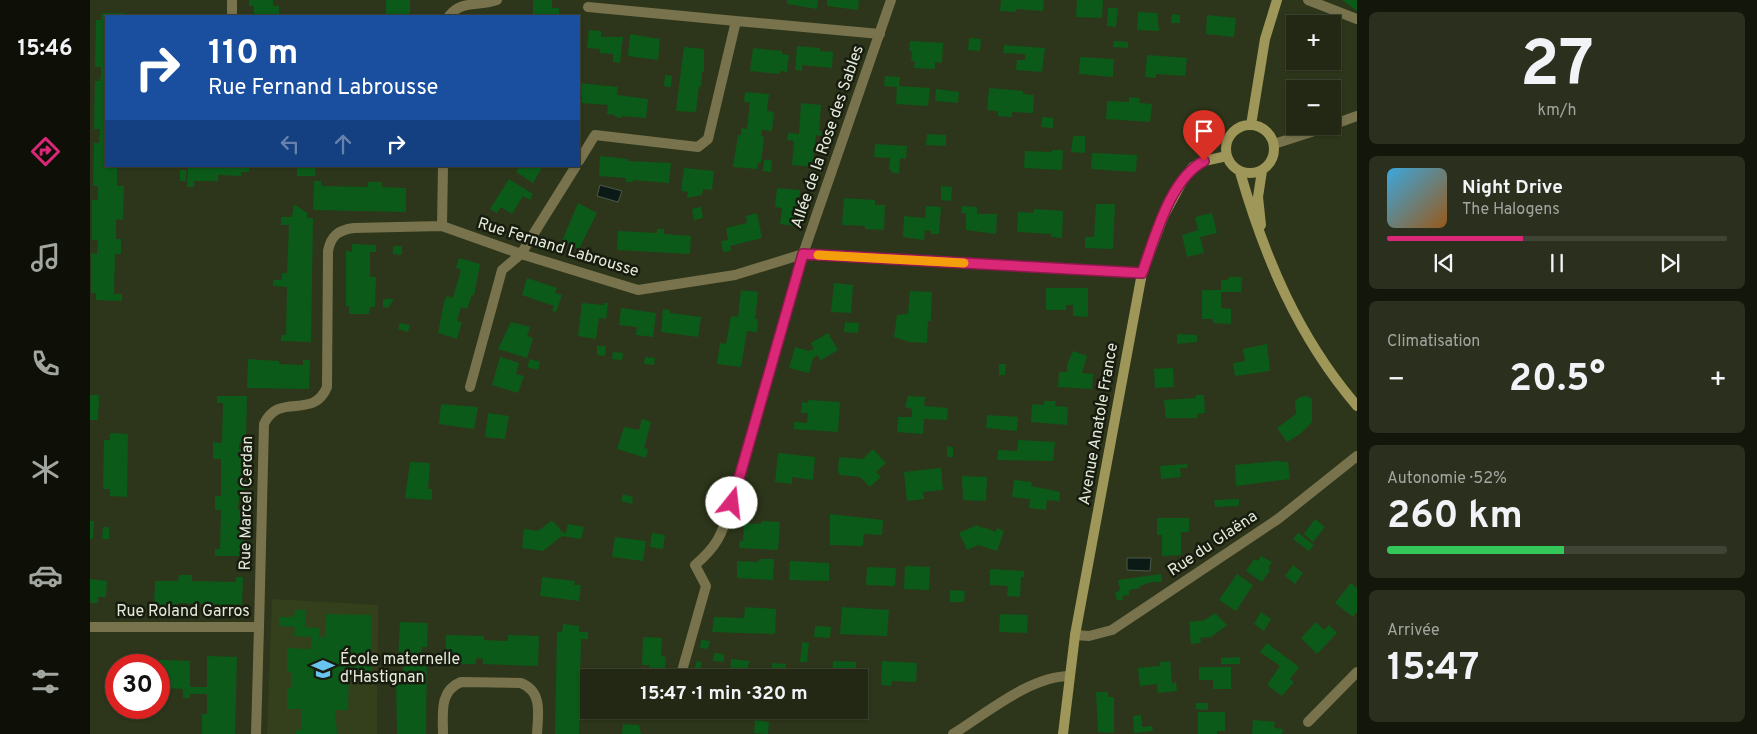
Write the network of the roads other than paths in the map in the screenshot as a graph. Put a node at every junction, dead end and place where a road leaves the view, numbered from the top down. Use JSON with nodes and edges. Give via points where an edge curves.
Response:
{"nodes":[{"id":1,"x":232,"y":0,"type":"edge"},
{"id":2,"x":497,"y":0,"type":"edge"},
{"id":3,"x":891,"y":0,"type":"edge"},
{"id":4,"x":1277,"y":0,"type":"edge"},
{"id":5,"x":1308,"y":0,"type":"edge"},
{"id":6,"x":588,"y":7,"type":"dead end"},
{"id":7,"x":232,"y":15,"type":"edge"},
{"id":8,"x":449,"y":15,"type":"edge"},
{"id":9,"x":1357,"y":19,"type":"edge"},
{"id":10,"x":736,"y":21,"type":"junction"},
{"id":11,"x":880,"y":34,"type":"junction"},
{"id":12,"x":1357,"y":116,"type":"edge"},
{"id":13,"x":1341,"y":122,"type":"edge"},
{"id":14,"x":1251,"y":125,"type":"junction"},
{"id":15,"x":1302,"y":135,"type":"edge"},
{"id":16,"x":1274,"y":144,"type":"junction"},
{"id":17,"x":1227,"y":156,"type":"junction"},
{"id":18,"x":580,"y":159,"type":"edge"},
{"id":19,"x":443,"y":167,"type":"edge"},
{"id":20,"x":575,"y":167,"type":"edge"},
{"id":21,"x":1262,"y":171,"type":"junction"},
{"id":22,"x":1240,"y":172,"type":"junction"},
{"id":23,"x":442,"y":226,"type":"junction"},
{"id":24,"x":1262,"y":236,"type":"junction"},
{"id":25,"x":521,"y":254,"type":"junction"},
{"id":26,"x":803,"y":254,"type":"junction"},
{"id":27,"x":1142,"y":273,"type":"junction"},
{"id":28,"x":470,"y":387,"type":"dead end"},
{"id":29,"x":1357,"y":406,"type":"edge"},
{"id":30,"x":1357,"y":456,"type":"edge"},
{"id":31,"x":90,"y":626,"type":"edge"},
{"id":32,"x":259,"y":627,"type":"junction"},
{"id":33,"x":1075,"y":635,"type":"junction"},
{"id":34,"x":683,"y":669,"type":"edge"},
{"id":35,"x":1357,"y":672,"type":"edge"},
{"id":36,"x":1070,"y":676,"type":"junction"},
{"id":37,"x":1308,"y":722,"type":"dead end"},
{"id":38,"x":256,"y":734,"type":"edge"},
{"id":39,"x":443,"y":734,"type":"edge"},
{"id":40,"x":537,"y":734,"type":"edge"},
{"id":41,"x":953,"y":734,"type":"edge"},
{"id":42,"x":1063,"y":734,"type":"edge"}],
"edges":[{"from":1,"to":7,"type":"street"},
{"from":2,"to":8,"type":"street","via":[[461,2]]},
{"from":3,"to":11,"type":"street","name":"Allée de la Rose des Sables"},
{"from":4,"to":14,"type":"main road","via":[[1265,39]]},
{"from":5,"to":9,"type":"street"},
{"from":6,"to":10,"type":"street"},
{"from":10,"to":11,"type":"street"},
{"from":10,"to":18,"type":"street","via":[[708,139],[698,147],[595,135]]},
{"from":11,"to":26,"type":"street","name":"Allée de la Rose des Sables"},
{"from":12,"to":13,"type":"street"},
{"from":14,"to":16,"type":"main road","via":[[1266,130]]},
{"from":14,"to":17,"type":"main road","via":[[1231,134],[1227,141]]},
{"from":15,"to":16,"type":"street"},
{"from":16,"to":21,"type":"main road","via":[[1273,159]]},
{"from":17,"to":22,"type":"main road"},
{"from":17,"to":27,"type":"main road","name":"Avenue Anatole France","via":[[1204,161],[1193,167],[1184,178],[1164,214]]},
{"from":19,"to":23,"type":"street"},
{"from":20,"to":25,"type":"street"},
{"from":21,"to":22,"type":"main road"},
{"from":21,"to":24,"type":"main road","via":[[1258,196]]},
{"from":22,"to":24,"type":"main road"},
{"from":23,"to":25,"type":"street","name":"Rue Fernand Labrousse"},
{"from":23,"to":32,"type":"street","name":"Rue Marcel Cerdan","via":[[354,228],[344,230],[331,239],[328,251],[327,387],[316,402],[305,406],[283,406],[274,410],[264,424]]},
{"from":24,"to":29,"type":"main road","via":[[1293,314]]},
{"from":25,"to":26,"type":"street","name":"Rue Fernand Labrousse","via":[[638,290],[735,275]]},
{"from":25,"to":28,"type":"street","via":[[502,270]]},
{"from":26,"to":27,"type":"street","name":"Rue Fernand Labrousse"},
{"from":26,"to":34,"type":"street","name":"Allée de la Rose des Sables","via":[[732,503],[713,551],[696,565],[706,586]]},
{"from":27,"to":33,"type":"main road","name":"Avenue Anatole France"},
{"from":30,"to":33,"type":"street","name":"Rue du Glaëna","via":[[1278,519],[1112,630],[1089,636]]},
{"from":31,"to":32,"type":"street","name":"Rue Roland Garros"},
{"from":32,"to":38,"type":"street","name":"Rue Roland Garros"},
{"from":33,"to":36,"type":"main road","name":"Avenue Anatole France"},
{"from":35,"to":37,"type":"street"},
{"from":36,"to":41,"type":"street","via":[[1054,676],[1027,688]]},
{"from":36,"to":42,"type":"main road","name":"Avenue Anatole France"},
{"from":39,"to":40,"type":"street","via":[[446,693],[461,682],[471,682],[521,683],[528,686],[538,699]]}]}
